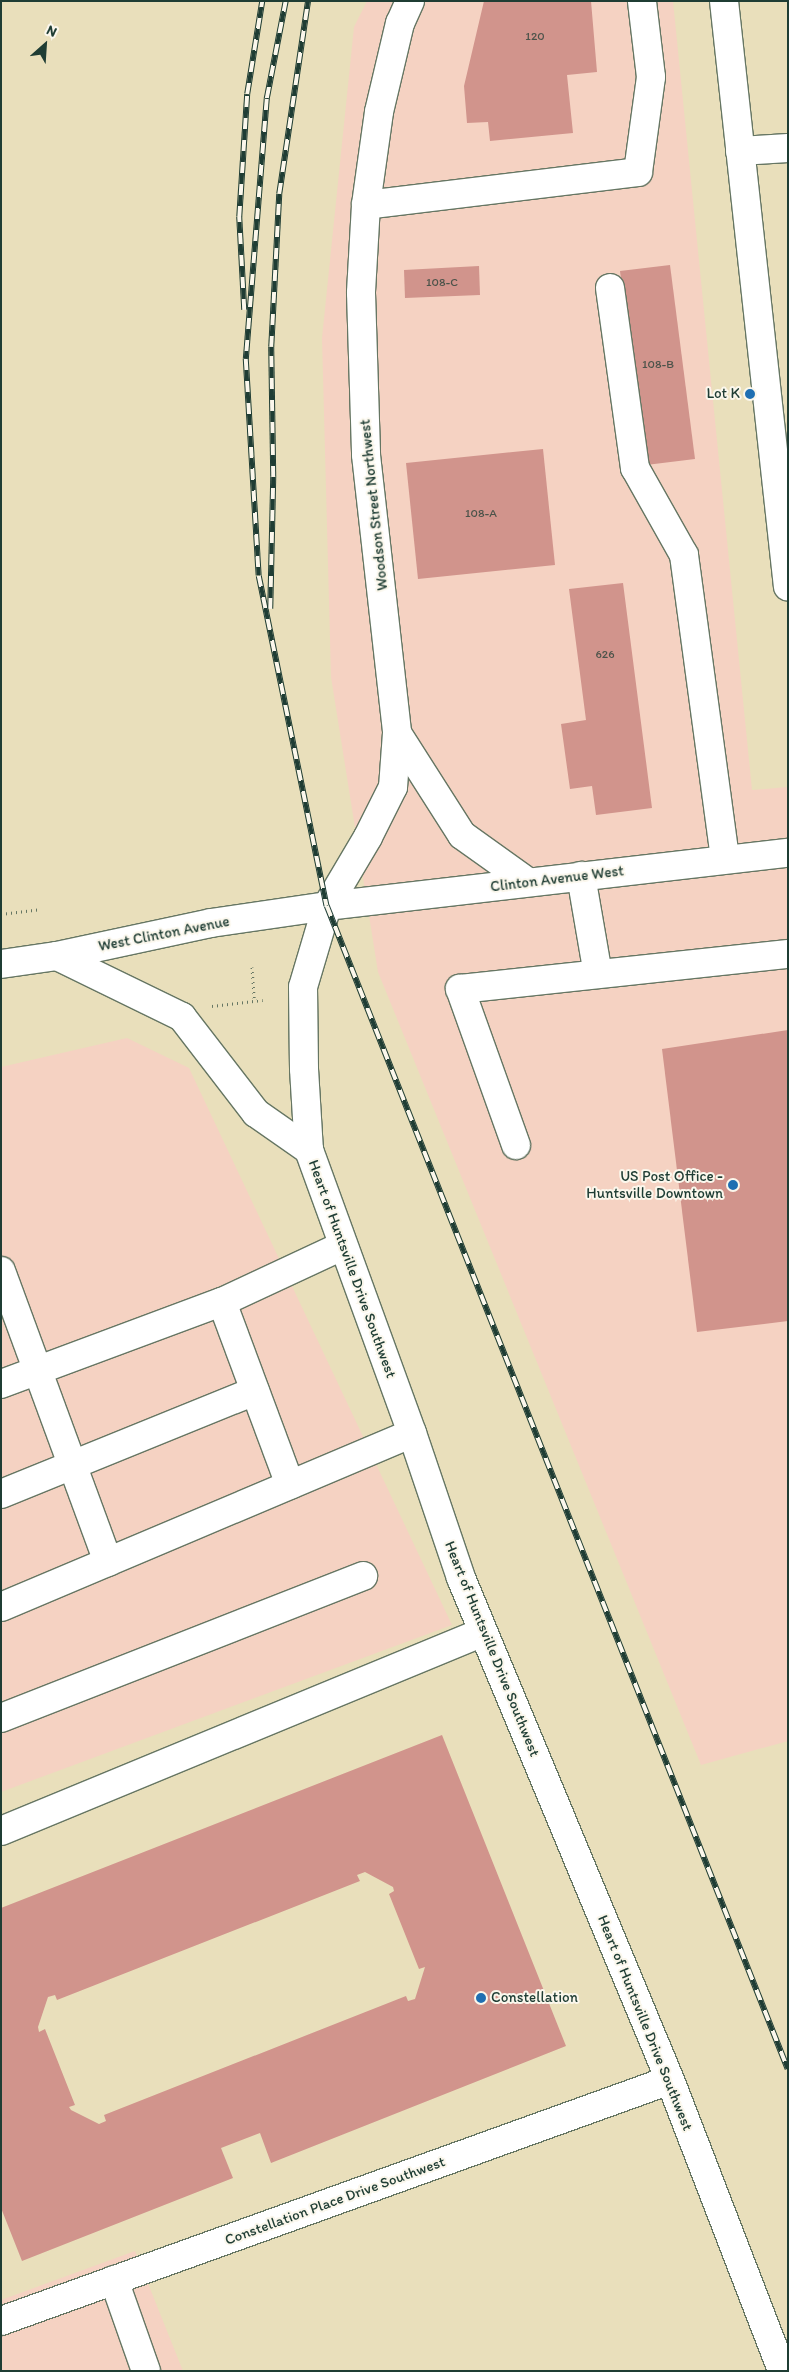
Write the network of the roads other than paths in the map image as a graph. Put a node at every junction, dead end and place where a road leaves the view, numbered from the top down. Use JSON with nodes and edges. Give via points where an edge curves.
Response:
{"nodes":[{"id":1,"x":410,"y":1,"type":"edge"},
{"id":2,"x":642,"y":1,"type":"edge"},
{"id":3,"x":724,"y":1,"type":"edge"},
{"id":4,"x":788,"y":148,"type":"edge"},
{"id":5,"x":740,"y":152,"type":"junction"},
{"id":6,"x":366,"y":205,"type":"junction"},
{"id":7,"x":610,"y":288,"type":"dead end"},
{"id":8,"x":788,"y":587,"type":"edge"},
{"id":9,"x":397,"y":733,"type":"junction"},
{"id":10,"x":788,"y":853,"type":"edge"},
{"id":11,"x":725,"y":859,"type":"junction"},
{"id":12,"x":580,"y":876,"type":"junction"},
{"id":13,"x":528,"y":882,"type":"junction"},
{"id":14,"x":327,"y":906,"type":"junction"},
{"id":15,"x":788,"y":954,"type":"edge"},
{"id":16,"x":57,"y":956,"type":"junction"},
{"id":17,"x":1,"y":964,"type":"edge"},
{"id":18,"x":598,"y":974,"type":"junction"},
{"id":19,"x":516,"y":1145,"type":"dead end"},
{"id":20,"x":309,"y":1150,"type":"junction"},
{"id":21,"x":342,"y":1246,"type":"junction"},
{"id":22,"x":1,"y":1271,"type":"edge"},
{"id":23,"x":222,"y":1302,"type":"junction"},
{"id":24,"x":38,"y":1370,"type":"junction"},
{"id":25,"x":1,"y":1384,"type":"edge"},
{"id":26,"x":255,"y":1391,"type":"junction"},
{"id":27,"x":412,"y":1433,"type":"junction"},
{"id":28,"x":74,"y":1465,"type":"junction"},
{"id":29,"x":290,"y":1485,"type":"junction"},
{"id":30,"x":1,"y":1494,"type":"edge"},
{"id":31,"x":108,"y":1562,"type":"junction"},
{"id":32,"x":363,"y":1576,"type":"dead end"},
{"id":33,"x":1,"y":1607,"type":"edge"},
{"id":34,"x":483,"y":1632,"type":"junction"},
{"id":35,"x":1,"y":1718,"type":"edge"},
{"id":36,"x":1,"y":1832,"type":"edge"},
{"id":37,"x":670,"y":2080,"type":"junction"},
{"id":38,"x":114,"y":2280,"type":"junction"},
{"id":39,"x":1,"y":2321,"type":"edge"},
{"id":40,"x":146,"y":2371,"type":"edge"},
{"id":41,"x":782,"y":2371,"type":"edge"}],
"edges":[{"from":1,"to":6,"type":"street","name":"Woodson Street Northwest","via":[[400,23],[379,112]]},
{"from":2,"to":6,"type":"street","via":[[651,77],[638,172]]},
{"from":3,"to":5,"type":"street"},
{"from":4,"to":5,"type":"street"},
{"from":5,"to":8,"type":"street"},
{"from":6,"to":9,"type":"street","name":"Woodson Street Northwest","via":[[361,293],[366,455]]},
{"from":7,"to":11,"type":"street","via":[[635,468],[684,555]]},
{"from":9,"to":13,"type":"street","via":[[462,836]]},
{"from":9,"to":14,"type":"street","name":"Woodson Street Northwest","via":[[393,787]]},
{"from":10,"to":11,"type":"street","name":"Clinton Avenue West"},
{"from":11,"to":12,"type":"street","name":"Clinton Avenue West"},
{"from":12,"to":13,"type":"street","name":"Clinton Avenue West"},
{"from":12,"to":18,"type":"street"},
{"from":13,"to":14,"type":"street","name":"Clinton Avenue West"},
{"from":14,"to":16,"type":"street","name":"West Clinton Avenue","via":[[212,923]]},
{"from":14,"to":20,"type":"street","name":"Heart of Huntsville Drive Southwest","via":[[303,987]]},
{"from":15,"to":18,"type":"street"},
{"from":16,"to":17,"type":"street","name":"West Clinton Avenue"},
{"from":16,"to":20,"type":"street","via":[[182,1017],[256,1113]]},
{"from":18,"to":19,"type":"street","via":[[460,989]]},
{"from":20,"to":21,"type":"street","name":"Heart of Huntsville Drive Southwest"},
{"from":21,"to":23,"type":"street"},
{"from":21,"to":27,"type":"street","name":"Heart of Huntsville Drive Southwest"},
{"from":22,"to":24,"type":"street"},
{"from":23,"to":24,"type":"street"},
{"from":23,"to":26,"type":"street"},
{"from":24,"to":25,"type":"street"},
{"from":24,"to":28,"type":"street"},
{"from":26,"to":28,"type":"street"},
{"from":26,"to":29,"type":"street"},
{"from":27,"to":29,"type":"street"},
{"from":27,"to":34,"type":"street","name":"Heart of Huntsville Drive Southwest","via":[[461,1578]]},
{"from":28,"to":30,"type":"street"},
{"from":28,"to":31,"type":"street"},
{"from":29,"to":31,"type":"street"},
{"from":31,"to":33,"type":"street"},
{"from":32,"to":35,"type":"street"},
{"from":34,"to":36,"type":"street"},
{"from":34,"to":37,"type":"street","name":"Heart of Huntsville Drive Southwest"},
{"from":37,"to":38,"type":"street","name":"Constellation Place Drive Southwest"},
{"from":37,"to":41,"type":"street","name":"Heart of Huntsville Drive Southwest"},
{"from":38,"to":39,"type":"street","name":"Constellation Place Drive Southwest"},
{"from":38,"to":40,"type":"street"}]}
